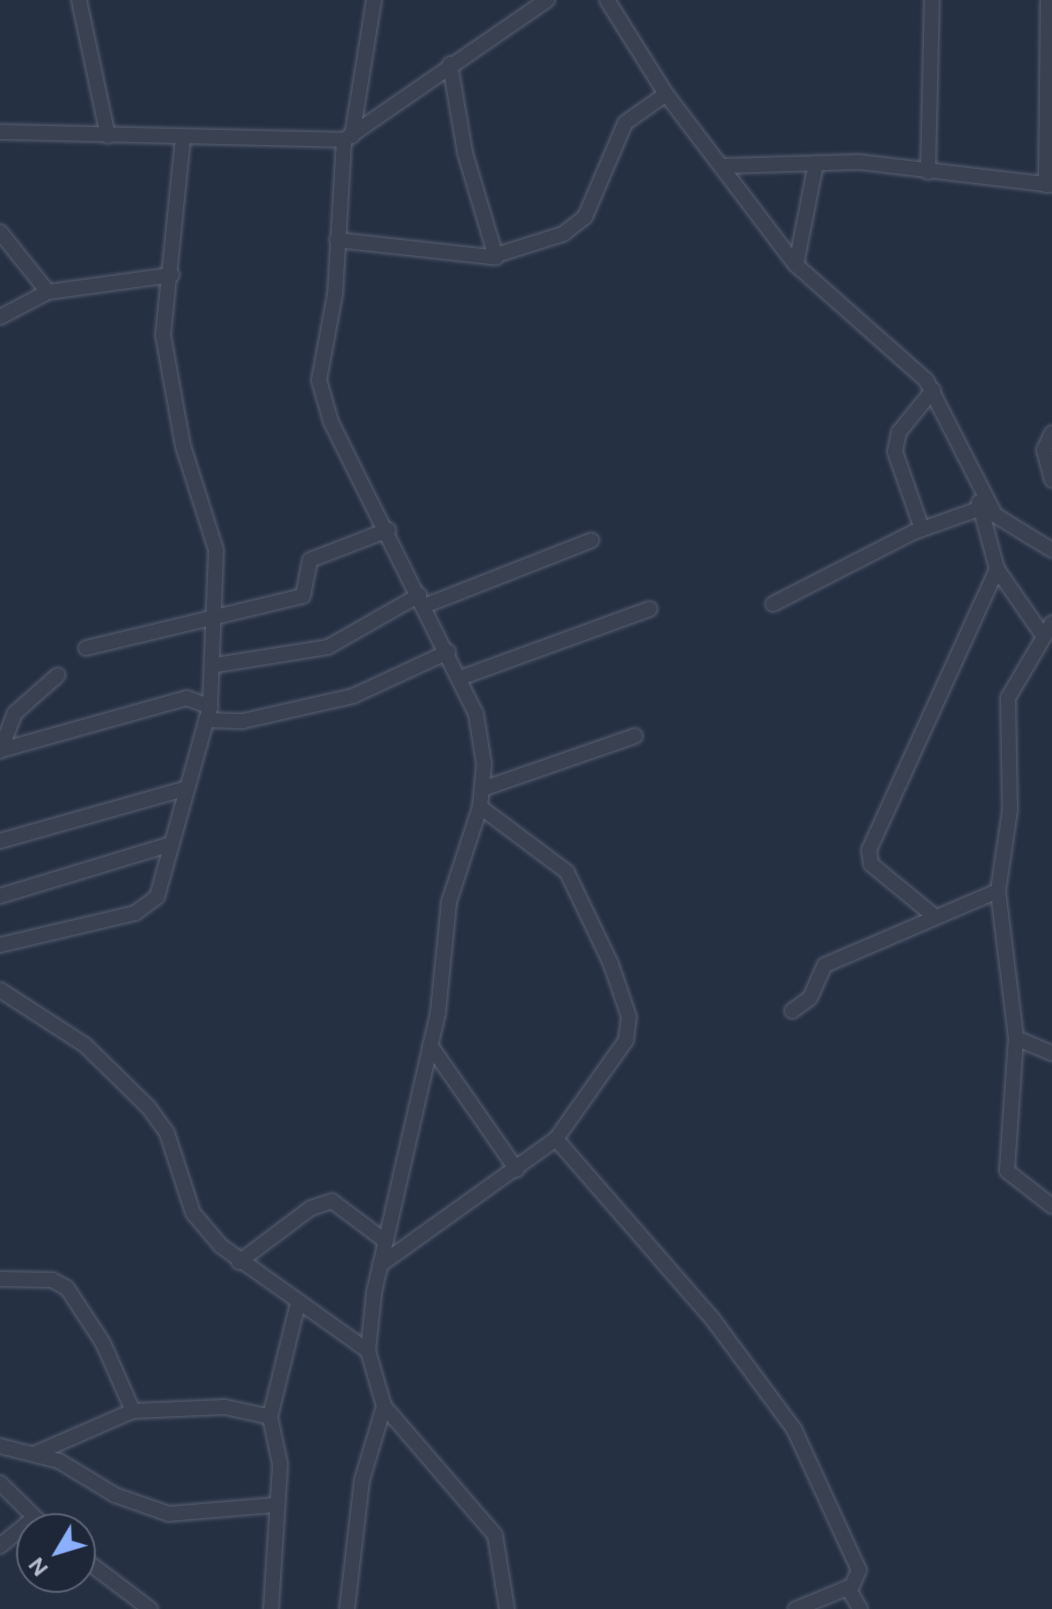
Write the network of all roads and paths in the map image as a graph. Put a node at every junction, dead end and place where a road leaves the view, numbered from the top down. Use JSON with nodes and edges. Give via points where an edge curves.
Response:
{"nodes":[{"id":1,"x":79,"y":0,"type":"edge"},
{"id":2,"x":374,"y":0,"type":"edge"},
{"id":3,"x":547,"y":0,"type":"edge"},
{"id":4,"x":607,"y":0,"type":"edge"},
{"id":5,"x":932,"y":0,"type":"edge"},
{"id":6,"x":1048,"y":0,"type":"edge"},
{"id":7,"x":450,"y":64,"type":"junction"},
{"id":8,"x":666,"y":94,"type":"junction"},
{"id":9,"x":0,"y":132,"type":"edge"},
{"id":10,"x":108,"y":136,"type":"junction"},
{"id":11,"x":183,"y":138,"type":"junction"},
{"id":12,"x":348,"y":138,"type":"junction"},
{"id":13,"x":816,"y":163,"type":"junction"},
{"id":14,"x":723,"y":166,"type":"junction"},
{"id":15,"x":928,"y":172,"type":"junction"},
{"id":16,"x":1049,"y":185,"type":"edge"},
{"id":17,"x":0,"y":232,"type":"edge"},
{"id":18,"x":337,"y":240,"type":"junction"},
{"id":19,"x":496,"y":257,"type":"junction"},
{"id":20,"x":796,"y":265,"type":"junction"},
{"id":21,"x":172,"y":275,"type":"junction"},
{"id":22,"x":48,"y":292,"type":"junction"},
{"id":23,"x":0,"y":317,"type":"edge"},
{"id":24,"x":933,"y":390,"type":"junction"},
{"id":25,"x":1052,"y":433,"type":"edge"},
{"id":26,"x":1052,"y":480,"type":"edge"},
{"id":27,"x":979,"y":490,"type":"junction"},
{"id":28,"x":979,"y":509,"type":"junction"},
{"id":29,"x":922,"y":529,"type":"junction"},
{"id":30,"x":388,"y":530,"type":"junction"},
{"id":31,"x":592,"y":540,"type":"dead end"},
{"id":32,"x":1052,"y":550,"type":"edge"},
{"id":33,"x":997,"y":569,"type":"junction"},
{"id":34,"x":422,"y":600,"type":"junction"},
{"id":35,"x":773,"y":604,"type":"dead end"},
{"id":36,"x":650,"y":609,"type":"dead end"},
{"id":37,"x":217,"y":614,"type":"junction"},
{"id":38,"x":1047,"y":628,"type":"edge"},
{"id":39,"x":86,"y":648,"type":"dead end"},
{"id":40,"x":448,"y":652,"type":"junction"},
{"id":41,"x":216,"y":665,"type":"junction"},
{"id":42,"x":58,"y":675,"type":"dead end"},
{"id":43,"x":460,"y":678,"type":"junction"},
{"id":44,"x":208,"y":714,"type":"junction"},
{"id":45,"x":635,"y":736,"type":"dead end"},
{"id":46,"x":0,"y":750,"type":"edge"},
{"id":47,"x":187,"y":788,"type":"junction"},
{"id":48,"x":482,"y":789,"type":"junction"},
{"id":49,"x":480,"y":807,"type":"junction"},
{"id":50,"x":0,"y":841,"type":"edge"},
{"id":51,"x":171,"y":844,"type":"junction"},
{"id":52,"x":998,"y":891,"type":"junction"},
{"id":53,"x":0,"y":896,"type":"edge"},
{"id":54,"x":934,"y":916,"type":"junction"},
{"id":55,"x":0,"y":945,"type":"edge"},
{"id":56,"x":0,"y":990,"type":"edge"},
{"id":57,"x":792,"y":1011,"type":"dead end"},
{"id":58,"x":1016,"y":1038,"type":"junction"},
{"id":59,"x":430,"y":1045,"type":"junction"},
{"id":60,"x":1052,"y":1053,"type":"edge"},
{"id":61,"x":556,"y":1139,"type":"junction"},
{"id":62,"x":517,"y":1170,"type":"junction"},
{"id":63,"x":1052,"y":1206,"type":"edge"},
{"id":64,"x":385,"y":1241,"type":"junction"},
{"id":65,"x":239,"y":1262,"type":"junction"},
{"id":66,"x":380,"y":1265,"type":"junction"},
{"id":67,"x":0,"y":1279,"type":"edge"},
{"id":68,"x":297,"y":1307,"type":"junction"},
{"id":69,"x":368,"y":1351,"type":"junction"},
{"id":70,"x":384,"y":1406,"type":"junction"},
{"id":71,"x":133,"y":1411,"type":"junction"},
{"id":72,"x":270,"y":1417,"type":"junction"},
{"id":73,"x":0,"y":1446,"type":"edge"},
{"id":74,"x":34,"y":1454,"type":"junction"},
{"id":75,"x":0,"y":1483,"type":"edge"},
{"id":76,"x":274,"y":1505,"type":"junction"},
{"id":77,"x":29,"y":1513,"type":"edge"},
{"id":78,"x":16,"y":1533,"type":"edge"},
{"id":79,"x":0,"y":1546,"type":"edge"},
{"id":80,"x":96,"y":1570,"type":"edge"},
{"id":81,"x":848,"y":1588,"type":"junction"},
{"id":82,"x":140,"y":1607,"type":"edge"},
{"id":83,"x":271,"y":1609,"type":"edge"},
{"id":84,"x":347,"y":1609,"type":"edge"},
{"id":85,"x":507,"y":1609,"type":"edge"},
{"id":86,"x":796,"y":1609,"type":"edge"},
{"id":87,"x":860,"y":1609,"type":"edge"}],
"edges":[{"from":1,"to":10,"type":"street"},
{"from":2,"to":12,"type":"street"},
{"from":3,"to":7,"type":"street"},
{"from":4,"to":8,"type":"street"},
{"from":5,"to":15,"type":"street"},
{"from":6,"to":16,"type":"street"},
{"from":7,"to":12,"type":"street"},
{"from":7,"to":19,"type":"street","via":[[465,153]]},
{"from":8,"to":14,"type":"street"},
{"from":8,"to":19,"type":"street","via":[[625,123],[577,226]]},
{"from":9,"to":10,"type":"street"},
{"from":10,"to":11,"type":"street"},
{"from":11,"to":12,"type":"street"},
{"from":11,"to":21,"type":"street"},
{"from":12,"to":18,"type":"street"},
{"from":13,"to":14,"type":"street"},
{"from":13,"to":15,"type":"street"},
{"from":13,"to":20,"type":"street"},
{"from":14,"to":20,"type":"street"},
{"from":15,"to":16,"type":"street"},
{"from":17,"to":22,"type":"street"},
{"from":18,"to":19,"type":"street"},
{"from":18,"to":30,"type":"street","via":[[319,380],[331,422]]},
{"from":20,"to":24,"type":"street","via":[[897,348]]},
{"from":21,"to":22,"type":"street"},
{"from":21,"to":37,"type":"street","via":[[165,356],[216,550]]},
{"from":22,"to":23,"type":"street"},
{"from":24,"to":27,"type":"street"},
{"from":24,"to":29,"type":"street","via":[[899,432],[895,452]]},
{"from":25,"to":26,"type":"street","via":[[1044,450]]},
{"from":27,"to":28,"type":"street"},
{"from":27,"to":32,"type":"street","via":[[1009,527]]},
{"from":28,"to":29,"type":"street"},
{"from":28,"to":33,"type":"street"},
{"from":29,"to":35,"type":"street"},
{"from":30,"to":34,"type":"street"},
{"from":30,"to":37,"type":"street","via":[[310,560],[303,596]]},
{"from":31,"to":34,"type":"street"},
{"from":33,"to":38,"type":"street"},
{"from":33,"to":54,"type":"street","via":[[869,850],[871,864]]},
{"from":34,"to":40,"type":"street"},
{"from":34,"to":41,"type":"street","via":[[328,647]]},
{"from":36,"to":43,"type":"street"},
{"from":37,"to":39,"type":"street"},
{"from":37,"to":41,"type":"street"},
{"from":38,"to":52,"type":"street","via":[[1008,698],[1010,810]]},
{"from":40,"to":43,"type":"street"},
{"from":40,"to":44,"type":"street","via":[[353,696],[243,721]]},
{"from":41,"to":44,"type":"street"},
{"from":42,"to":46,"type":"street","via":[[15,713]]},
{"from":43,"to":48,"type":"street","via":[[476,714]]},
{"from":44,"to":46,"type":"street","via":[[187,698]]},
{"from":44,"to":47,"type":"street"},
{"from":45,"to":48,"type":"street"},
{"from":47,"to":50,"type":"street"},
{"from":47,"to":51,"type":"street"},
{"from":48,"to":49,"type":"street"},
{"from":49,"to":59,"type":"street","via":[[449,902]]},
{"from":49,"to":61,"type":"street","via":[[567,872],[593,918],[629,1017],[618,1059]]},
{"from":51,"to":53,"type":"street"},
{"from":51,"to":55,"type":"street","via":[[148,907]]},
{"from":52,"to":54,"type":"street"},
{"from":52,"to":58,"type":"street"},
{"from":54,"to":57,"type":"street","via":[[825,965],[810,998]]},
{"from":56,"to":65,"type":"street","via":[[85,1045],[149,1108],[167,1133],[193,1213]]},
{"from":58,"to":60,"type":"street"},
{"from":58,"to":63,"type":"street","via":[[1007,1171]]},
{"from":59,"to":62,"type":"street"},
{"from":59,"to":64,"type":"street"},
{"from":61,"to":62,"type":"street"},
{"from":61,"to":81,"type":"street","via":[[714,1321],[794,1429],[856,1561],[858,1579]]},
{"from":62,"to":66,"type":"street"},
{"from":64,"to":65,"type":"street","via":[[332,1201],[311,1208]]},
{"from":64,"to":66,"type":"street"},
{"from":65,"to":68,"type":"street"},
{"from":66,"to":69,"type":"street"},
{"from":67,"to":71,"type":"street","via":[[52,1280],[67,1288],[103,1343]]},
{"from":68,"to":69,"type":"street"},
{"from":68,"to":72,"type":"street"},
{"from":69,"to":70,"type":"street"},
{"from":70,"to":84,"type":"street","via":[[362,1480]]},
{"from":70,"to":85,"type":"street","via":[[495,1535]]},
{"from":71,"to":72,"type":"street","via":[[225,1407]]},
{"from":71,"to":74,"type":"street"},
{"from":72,"to":76,"type":"street","via":[[280,1464]]},
{"from":73,"to":74,"type":"street"},
{"from":74,"to":76,"type":"street","via":[[169,1514]]},
{"from":75,"to":77,"type":"street"},
{"from":76,"to":83,"type":"street"},
{"from":78,"to":79,"type":"street"},
{"from":80,"to":82,"type":"street"},
{"from":81,"to":86,"type":"street"},
{"from":81,"to":87,"type":"street"}]}
